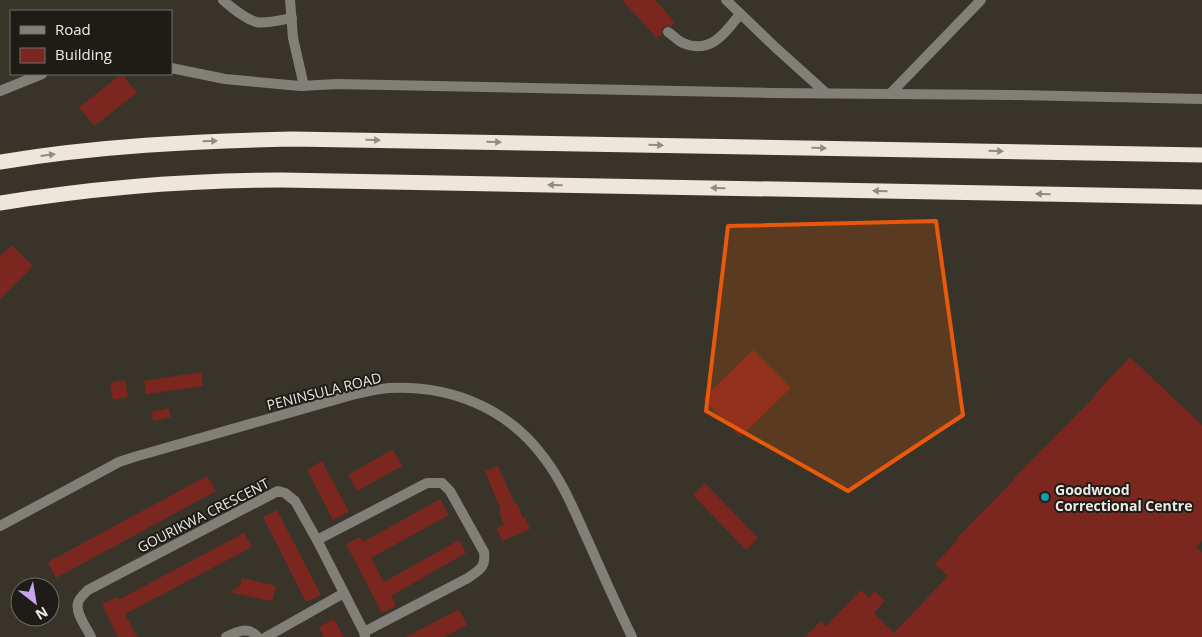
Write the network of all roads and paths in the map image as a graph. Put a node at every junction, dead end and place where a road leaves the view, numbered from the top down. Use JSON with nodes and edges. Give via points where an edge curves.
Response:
{"nodes":[{"id":1,"x":223,"y":0,"type":"edge"},
{"id":2,"x":290,"y":0,"type":"edge"},
{"id":3,"x":726,"y":0,"type":"edge"},
{"id":4,"x":981,"y":0,"type":"edge"},
{"id":5,"x":740,"y":14,"type":"junction"},
{"id":6,"x":292,"y":18,"type":"junction"},
{"id":7,"x":668,"y":32,"type":"dead end"},
{"id":8,"x":172,"y":68,"type":"edge"},
{"id":9,"x":40,"y":75,"type":"edge"},
{"id":10,"x":304,"y":86,"type":"junction"},
{"id":11,"x":0,"y":91,"type":"edge"},
{"id":12,"x":826,"y":93,"type":"junction"},
{"id":13,"x":890,"y":94,"type":"junction"},
{"id":14,"x":1202,"y":100,"type":"edge"},
{"id":15,"x":1202,"y":154,"type":"edge"},
{"id":16,"x":0,"y":162,"type":"edge"},
{"id":17,"x":1092,"y":195,"type":"junction"},
{"id":18,"x":1202,"y":196,"type":"edge"},
{"id":19,"x":1202,"y":201,"type":"edge"},
{"id":20,"x":0,"y":203,"type":"edge"},
{"id":21,"x":0,"y":526,"type":"edge"},
{"id":22,"x":316,"y":540,"type":"junction"},
{"id":23,"x":344,"y":593,"type":"junction"},
{"id":24,"x":365,"y":635,"type":"edge"},
{"id":25,"x":91,"y":637,"type":"edge"},
{"id":26,"x":226,"y":637,"type":"edge"},
{"id":27,"x":258,"y":637,"type":"edge"},
{"id":28,"x":266,"y":637,"type":"edge"},
{"id":29,"x":632,"y":637,"type":"edge"}],
"edges":[{"from":1,"to":6,"type":"street","via":[[257,22]]},
{"from":2,"to":6,"type":"street"},
{"from":3,"to":5,"type":"street"},
{"from":4,"to":13,"type":"street"},
{"from":5,"to":7,"type":"street","via":[[716,41],[704,46],[682,43]]},
{"from":5,"to":12,"type":"street"},
{"from":6,"to":10,"type":"street"},
{"from":8,"to":10,"type":"street","via":[[225,79]]},
{"from":9,"to":11,"type":"street"},
{"from":10,"to":12,"type":"street","via":[[346,84]]},
{"from":12,"to":13,"type":"street"},
{"from":13,"to":14,"type":"street"},
{"from":16,"to":15,"type":"highway","one_way":true,"via":[[151,144],[292,139]]},
{"from":17,"to":18,"type":"highway"},
{"from":17,"to":19,"type":"highway"},
{"from":17,"to":20,"type":"highway","one_way":true,"via":[[277,180],[142,186]]},
{"from":21,"to":29,"type":"street","name":"PENINSULA ROAD","via":[[134,457],[352,395],[387,388],[442,392],[496,413],[520,431],[546,460],[574,509]]},
{"from":22,"to":23,"type":"street","name":"GOURIKWA CRESCENT"},
{"from":22,"to":24,"type":"street","via":[[427,483],[436,482],[450,491],[484,552],[481,569]]},
{"from":22,"to":25,"type":"street","name":"GOURIKWA CRESCENT","via":[[294,501],[278,491],[88,590],[78,602],[78,611]]},
{"from":23,"to":24,"type":"street","name":"GOURIKWA CRESCENT"},
{"from":23,"to":28,"type":"street"},
{"from":26,"to":27,"type":"street","via":[[246,630]]}]}
